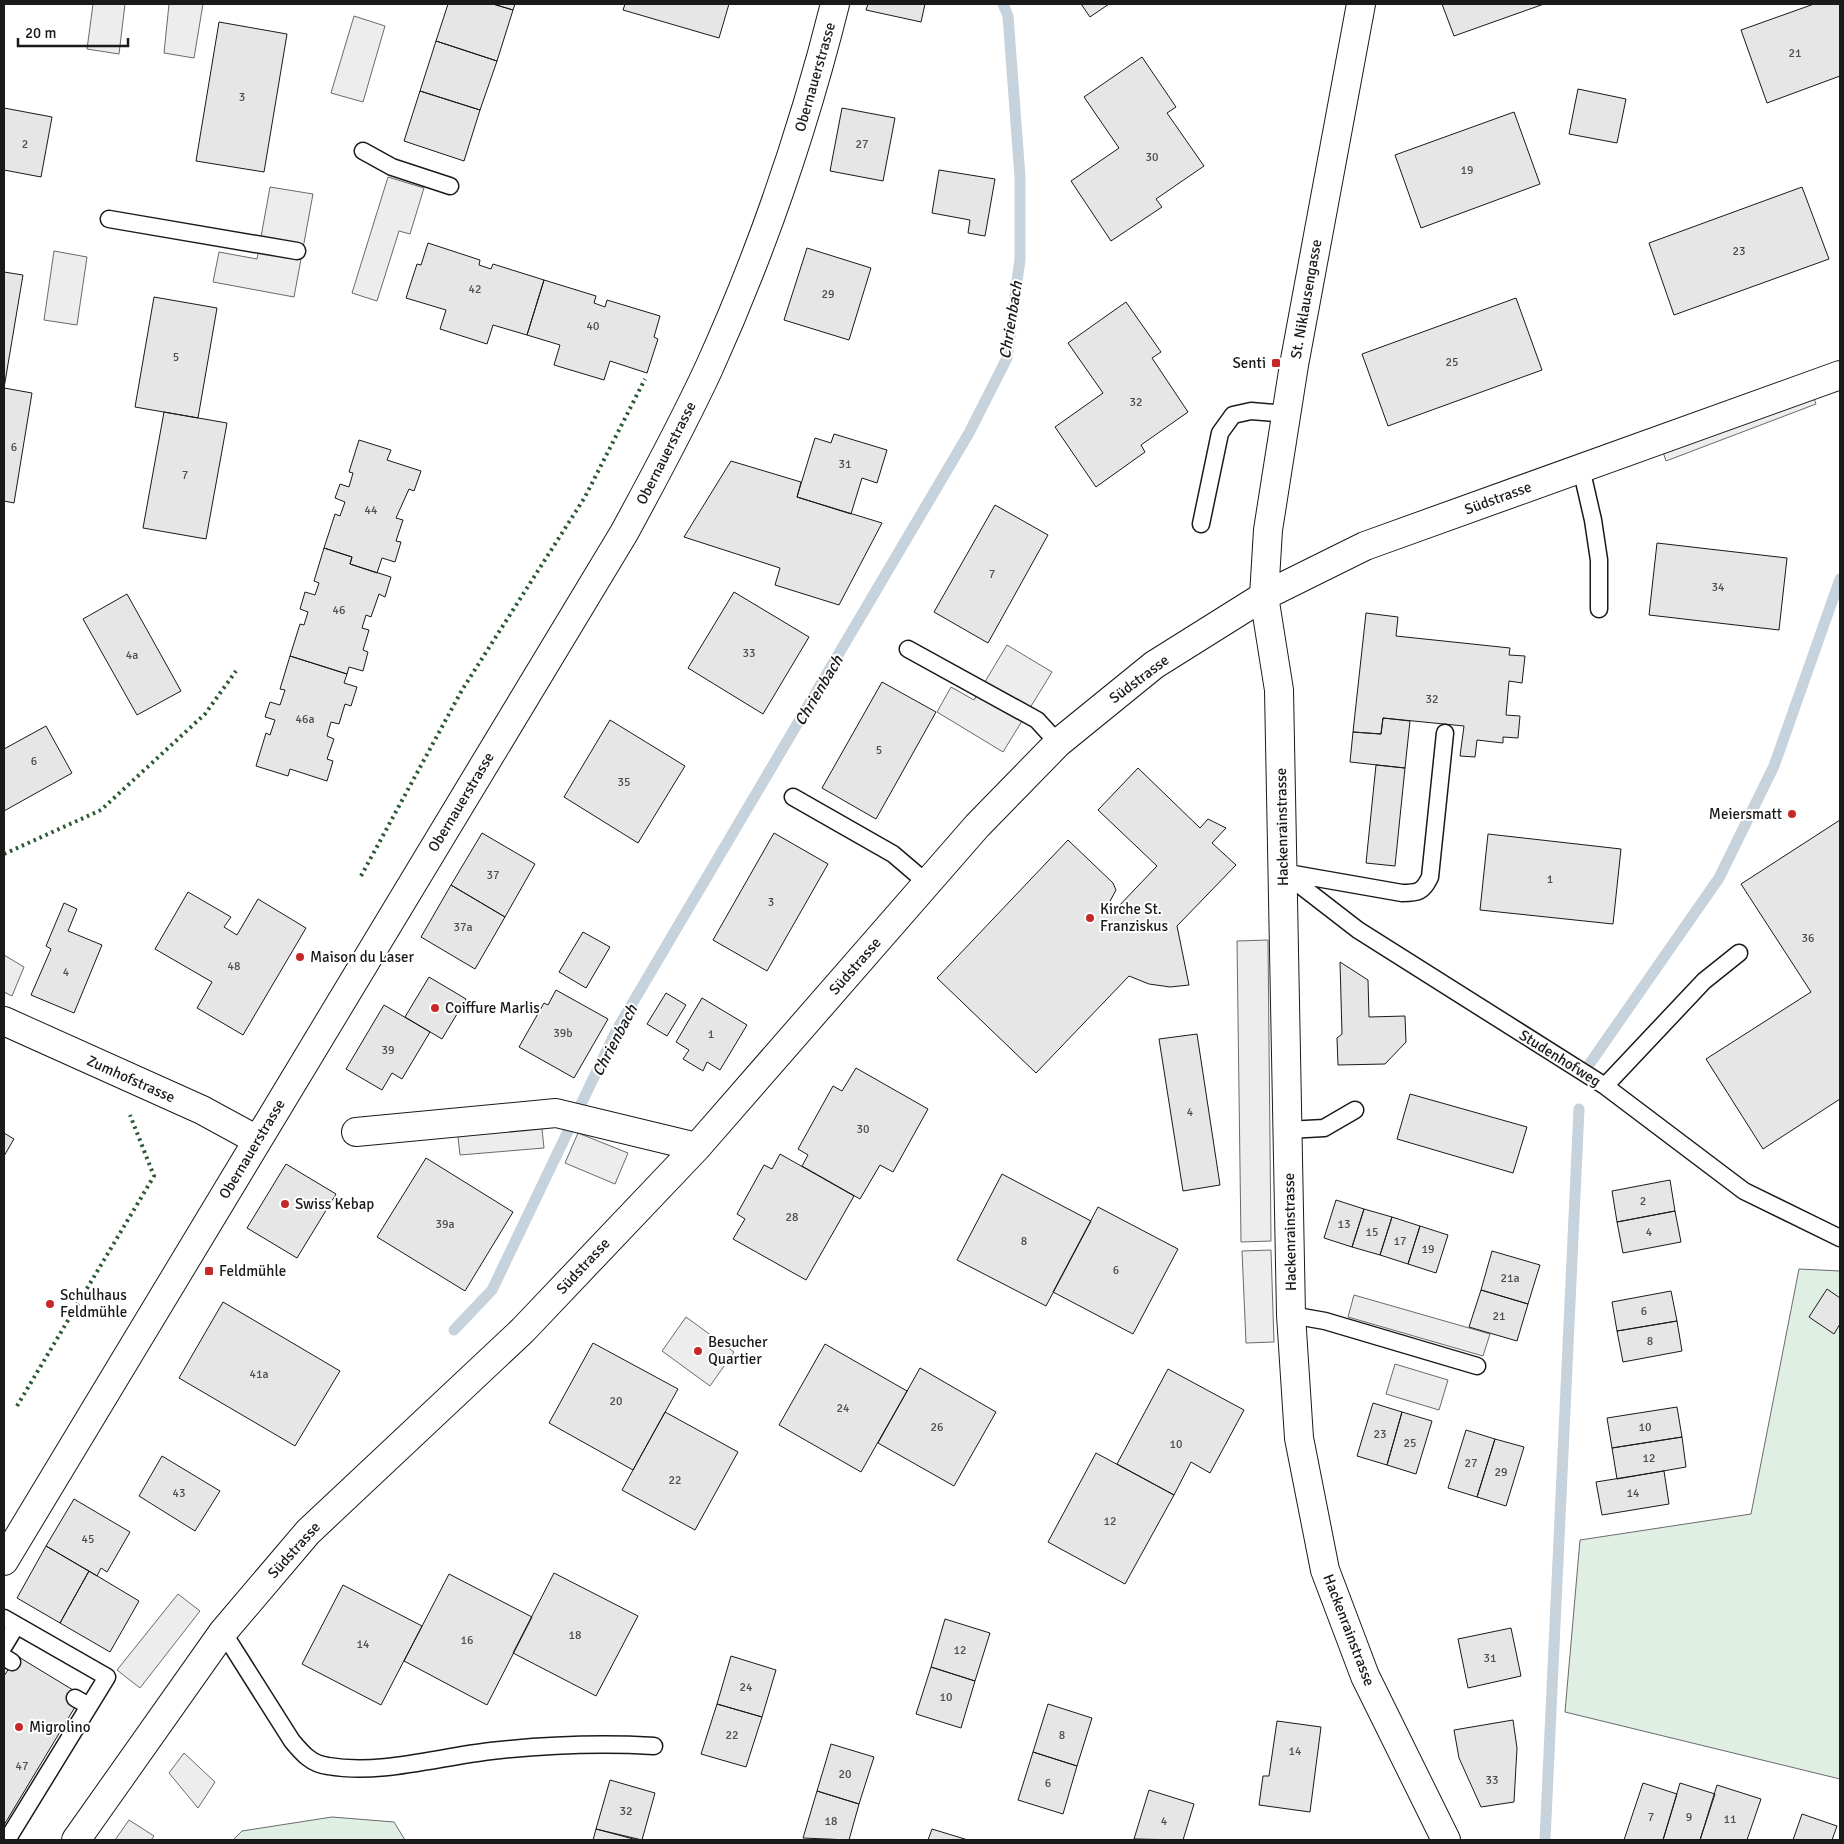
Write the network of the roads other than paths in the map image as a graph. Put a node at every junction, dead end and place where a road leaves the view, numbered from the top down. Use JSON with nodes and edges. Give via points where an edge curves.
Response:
{"nodes":[{"id":1,"x":836,"y":4,"type":"edge"},
{"id":2,"x":1361,"y":4,"type":"edge"},
{"id":3,"x":363,"y":151,"type":"dead end"},
{"id":4,"x":450,"y":186,"type":"dead end"},
{"id":5,"x":108,"y":219,"type":"dead end"},
{"id":6,"x":297,"y":251,"type":"dead end"},
{"id":7,"x":1840,"y":375,"type":"edge"},
{"id":8,"x":1286,"y":414,"type":"junction"},
{"id":9,"x":1581,"y":468,"type":"junction"},
{"id":10,"x":1201,"y":524,"type":"dead end"},
{"id":11,"x":1264,"y":596,"type":"junction"},
{"id":12,"x":1599,"y":609,"type":"dead end"},
{"id":13,"x":908,"y":649,"type":"dead end"},
{"id":14,"x":1445,"y":733,"type":"dead end"},
{"id":15,"x":1058,"y":743,"type":"junction"},
{"id":16,"x":793,"y":797,"type":"dead end"},
{"id":17,"x":1283,"y":872,"type":"junction"},
{"id":18,"x":927,"y":883,"type":"junction"},
{"id":19,"x":1739,"y":953,"type":"dead end"},
{"id":20,"x":4,"y":1021,"type":"edge"},
{"id":21,"x":1604,"y":1086,"type":"junction"},
{"id":22,"x":1354,"y":1110,"type":"dead end"},
{"id":23,"x":1288,"y":1130,"type":"junction"},
{"id":24,"x":356,"y":1132,"type":"dead end"},
{"id":25,"x":257,"y":1140,"type":"junction"},
{"id":26,"x":697,"y":1147,"type":"junction"},
{"id":27,"x":1840,"y":1238,"type":"edge"},
{"id":28,"x":1291,"y":1315,"type":"junction"},
{"id":29,"x":1477,"y":1366,"type":"dead end"},
{"id":30,"x":4,"y":1562,"type":"edge"},
{"id":31,"x":10,"y":1622,"type":"edge"},
{"id":32,"x":223,"y":1632,"type":"junction"},
{"id":33,"x":4,"y":1646,"type":"edge"},
{"id":34,"x":74,"y":1698,"type":"dead end"},
{"id":35,"x":89,"y":1706,"type":"junction"},
{"id":36,"x":654,"y":1746,"type":"dead end"},
{"id":37,"x":1443,"y":1839,"type":"edge"},
{"id":38,"x":7,"y":1840,"type":"edge"},
{"id":39,"x":76,"y":1840,"type":"edge"}],
"edges":[{"from":1,"to":25,"type":"street","name":"Obernauerstrasse","via":[[813,88],[763,236],[709,367],[669,450],[624,533]]},
{"from":2,"to":8,"type":"street","name":"St. Niklausengasse"},
{"from":3,"to":4,"type":"lane","via":[[392,167]]},
{"from":5,"to":6,"type":"lane"},
{"from":7,"to":9,"type":"street","name":"Südstrasse"},
{"from":8,"to":10,"type":"lane","via":[[1251,411],[1233,415],[1220,433]]},
{"from":8,"to":11,"type":"street","name":"St. Niklausengasse","via":[[1268,530]]},
{"from":9,"to":11,"type":"street","name":"Südstrasse","via":[[1364,546]]},
{"from":9,"to":12,"type":"lane","via":[[1599,560]]},
{"from":11,"to":15,"type":"street","name":"Südstrasse","via":[[1154,665]]},
{"from":11,"to":17,"type":"street","name":"Hackenrainstrasse","via":[[1280,690]]},
{"from":13,"to":15,"type":"lane","via":[[1037,720]]},
{"from":14,"to":17,"type":"lane","via":[[1430,877],[1425,889],[1417,893],[1402,893]]},
{"from":15,"to":18,"type":"street","name":"Südstrasse"},
{"from":16,"to":18,"type":"lane","via":[[893,854]]},
{"from":17,"to":21,"type":"lane","name":"Studenhofweg","via":[[1358,930]]},
{"from":17,"to":23,"type":"street","name":"Hackenrainstrasse"},
{"from":18,"to":26,"type":"street","name":"Südstrasse"},
{"from":19,"to":21,"type":"lane","via":[[1704,981]]},
{"from":20,"to":25,"type":"street","name":"Zumhofstrasse","via":[[202,1110]]},
{"from":21,"to":27,"type":"lane","name":"Studenhofweg","via":[[1744,1191]]},
{"from":22,"to":23,"type":"lane","via":[[1324,1128]]},
{"from":23,"to":28,"type":"street","name":"Hackenrainstrasse"},
{"from":24,"to":26,"type":"street","via":[[556,1113]]},
{"from":25,"to":30,"type":"street","name":"Obernauerstrasse"},
{"from":26,"to":32,"type":"street","name":"Südstrasse","via":[[523,1330],[308,1532]]},
{"from":28,"to":29,"type":"lane","via":[[1325,1321]]},
{"from":28,"to":37,"type":"street","name":"Hackenrainstrasse","via":[[1299,1438],[1325,1570],[1365,1676]]},
{"from":31,"to":33,"type":"lane"},
{"from":31,"to":35,"type":"lane","via":[[107,1677]]},
{"from":32,"to":36,"type":"lane","via":[[292,1741],[304,1756],[316,1763],[372,1768],[491,1751],[584,1744]]},
{"from":32,"to":39,"type":"street","name":"Südstrasse"},
{"from":34,"to":35,"type":"lane"},
{"from":35,"to":38,"type":"lane"}]}
